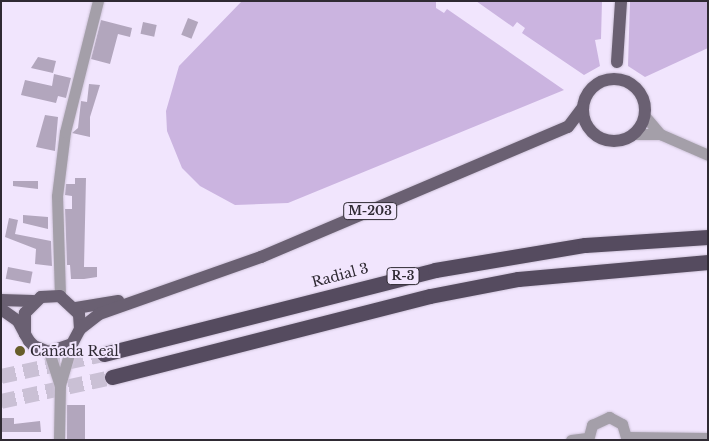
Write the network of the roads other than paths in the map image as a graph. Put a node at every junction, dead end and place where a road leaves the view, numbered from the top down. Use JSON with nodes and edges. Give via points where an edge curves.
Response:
{"nodes":[{"id":1,"x":98,"y":1,"type":"edge"},
{"id":2,"x":621,"y":1,"type":"edge"},
{"id":3,"x":618,"y":62,"type":"junction"},
{"id":4,"x":602,"y":82,"type":"junction"},
{"id":5,"x":628,"y":83,"type":"junction"},
{"id":6,"x":583,"y":107,"type":"junction"},
{"id":7,"x":644,"y":115,"type":"junction"},
{"id":8,"x":568,"y":127,"type":"junction"},
{"id":9,"x":592,"y":132,"type":"junction"},
{"id":10,"x":634,"y":134,"type":"junction"},
{"id":11,"x":660,"y":134,"type":"junction"},
{"id":12,"x":708,"y":155,"type":"edge"},
{"id":13,"x":708,"y":237,"type":"edge"},
{"id":14,"x":708,"y":262,"type":"edge"},
{"id":15,"x":170,"y":289,"type":"junction"},
{"id":16,"x":60,"y":296,"type":"junction"},
{"id":17,"x":1,"y":300,"type":"edge"},
{"id":18,"x":33,"y":302,"type":"junction"},
{"id":19,"x":76,"y":308,"type":"junction"},
{"id":20,"x":1,"y":309,"type":"edge"},
{"id":21,"x":80,"y":329,"type":"junction"},
{"id":22,"x":25,"y":334,"type":"junction"},
{"id":23,"x":72,"y":344,"type":"junction"},
{"id":24,"x":49,"y":352,"type":"junction"},
{"id":25,"x":104,"y":354,"type":"tunnel mouth"},
{"id":26,"x":112,"y":378,"type":"tunnel mouth"},
{"id":27,"x":60,"y":385,"type":"junction"},
{"id":28,"x":627,"y":438,"type":"edge"},
{"id":29,"x":702,"y":438,"type":"edge"},
{"id":30,"x":587,"y":439,"type":"edge"},
{"id":31,"x":59,"y":440,"type":"edge"},
{"id":32,"x":571,"y":440,"type":"edge"}],
"edges":[{"from":1,"to":16,"type":"street","via":[[64,132],[57,196]]},
{"from":2,"to":3,"type":"main road"},
{"from":3,"to":4,"type":"main road"},
{"from":3,"to":5,"type":"main road"},
{"from":4,"to":5,"type":"main road"},
{"from":4,"to":6,"type":"main road","via":[[589,92]]},
{"from":5,"to":7,"type":"main road","via":[[641,96]]},
{"from":6,"to":8,"type":"main road","number":"M-203"},
{"from":6,"to":9,"type":"main road"},
{"from":7,"to":10,"type":"main road"},
{"from":7,"to":11,"type":"street"},
{"from":8,"to":9,"type":"main road"},
{"from":8,"to":15,"type":"main road","number":"M-203","via":[[262,258]]},
{"from":9,"to":10,"type":"main road","via":[[610,141]]},
{"from":10,"to":11,"type":"street"},
{"from":11,"to":12,"type":"street"},
{"from":13,"to":25,"type":"highway","name":"Radial 3","number":"R-3","via":[[585,245],[435,270]]},
{"from":14,"to":26,"type":"highway","number":"R-3","via":[[602,268],[498,282]]},
{"from":15,"to":19,"type":"main road","number":"M-203"},
{"from":15,"to":21,"type":"main road","number":"M-203","via":[[99,314]]},
{"from":16,"to":18,"type":"main road"},
{"from":16,"to":19,"type":"main road"},
{"from":17,"to":18,"type":"main road"},
{"from":18,"to":22,"type":"main road","via":[[23,320]]},
{"from":19,"to":21,"type":"main road"},
{"from":20,"to":22,"type":"main road","via":[[18,321]]},
{"from":21,"to":23,"type":"main road","number":"M-203"},
{"from":22,"to":24,"type":"main road","via":[[34,346]]},
{"from":23,"to":24,"type":"main road"},
{"from":23,"to":27,"type":"street"},
{"from":24,"to":27,"type":"street"},
{"from":27,"to":31,"type":"street"},
{"from":28,"to":29,"type":"street"},
{"from":28,"to":30,"type":"street","via":[[622,424],[609,418],[595,421]]},
{"from":30,"to":32,"type":"street"}]}
